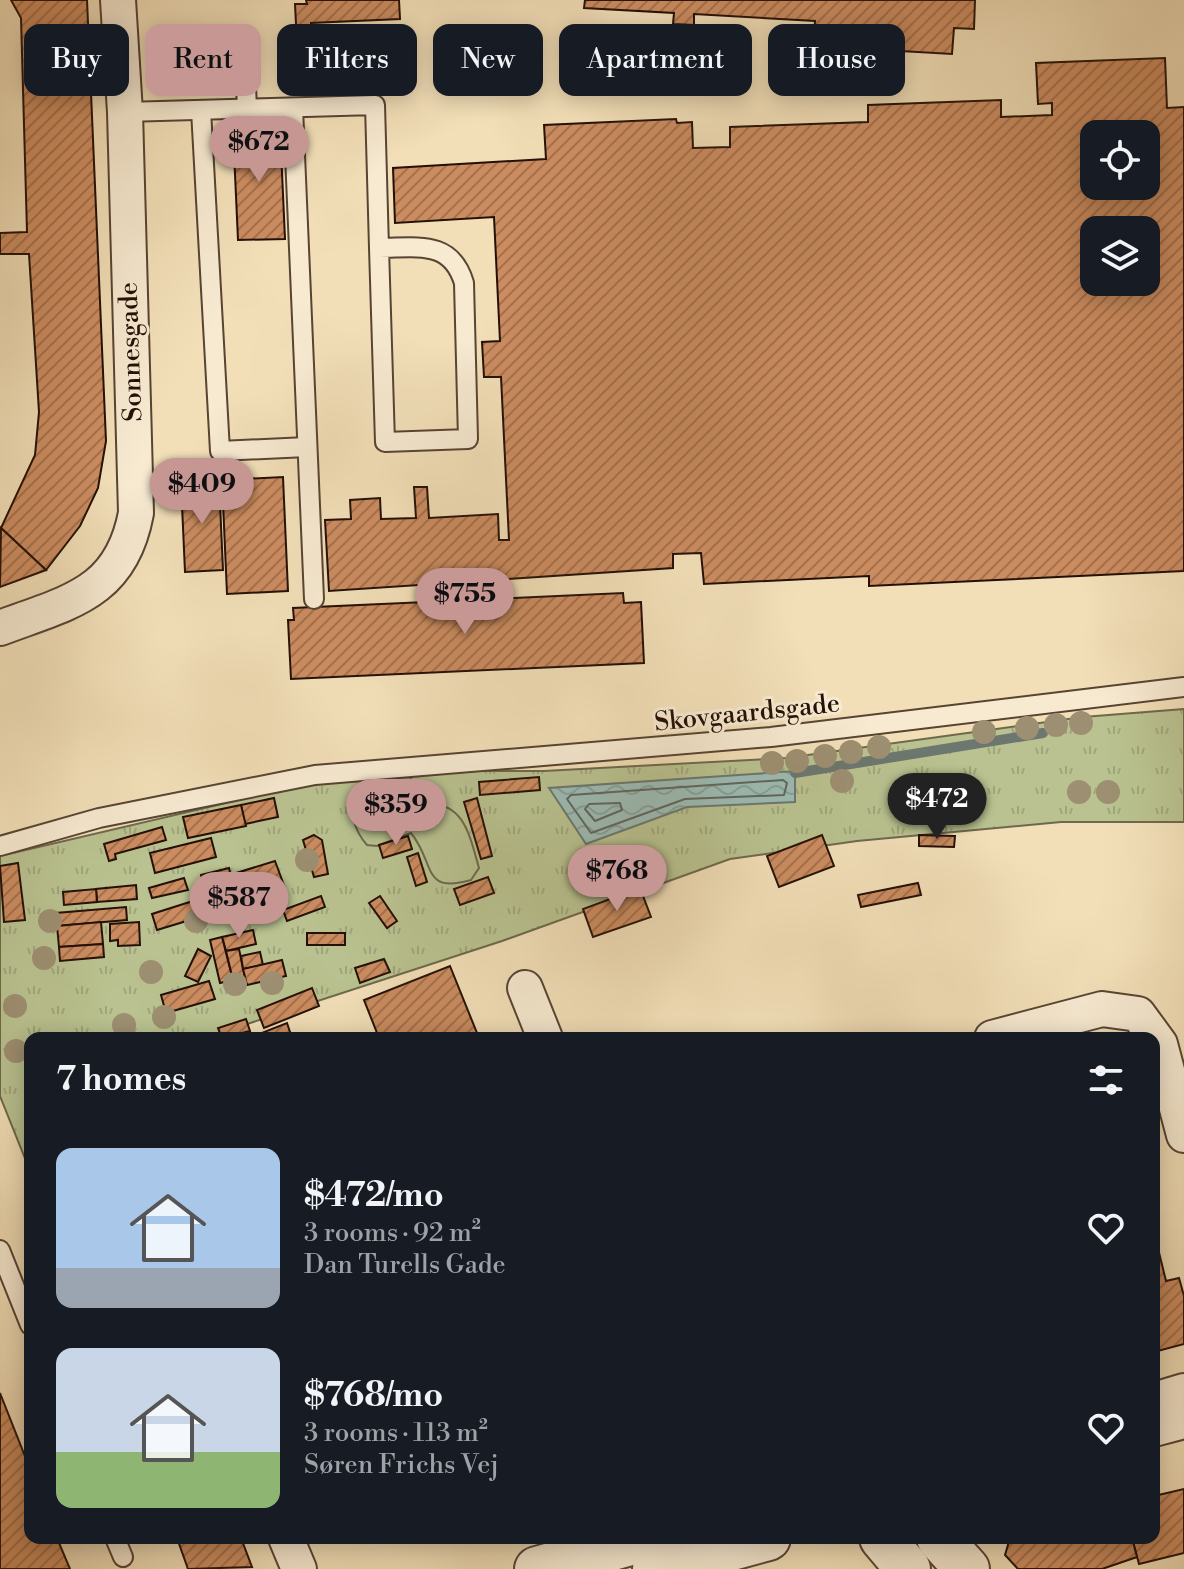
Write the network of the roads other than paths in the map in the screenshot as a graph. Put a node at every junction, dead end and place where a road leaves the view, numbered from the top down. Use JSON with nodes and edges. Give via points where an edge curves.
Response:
{"nodes":[{"id":1,"x":118,"y":0,"type":"edge"},
{"id":2,"x":246,"y":96,"type":"edge"},
{"id":3,"x":293,"y":108,"type":"junction"},
{"id":4,"x":247,"y":109,"type":"junction"},
{"id":5,"x":201,"y":110,"type":"junction"},
{"id":6,"x":125,"y":112,"type":"junction"},
{"id":7,"x":379,"y":248,"type":"junction"},
{"id":8,"x":307,"y":447,"type":"junction"},
{"id":9,"x":314,"y":599,"type":"dead end"},
{"id":10,"x":0,"y":628,"type":"edge"},
{"id":11,"x":1184,"y":687,"type":"edge"},
{"id":12,"x":0,"y":846,"type":"edge"},
{"id":13,"x":525,"y":988,"type":"dead end"},
{"id":14,"x":543,"y":1032,"type":"edge"},
{"id":15,"x":1015,"y":1032,"type":"edge"},
{"id":16,"x":1151,"y":1032,"type":"edge"},
{"id":17,"x":1160,"y":1044,"type":"edge"},
{"id":18,"x":1178,"y":1089,"type":"edge"},
{"id":19,"x":1184,"y":1135,"type":"edge"},
{"id":20,"x":0,"y":1250,"type":"edge"},
{"id":21,"x":24,"y":1310,"type":"edge"},
{"id":22,"x":1184,"y":1391,"type":"edge"},
{"id":23,"x":1160,"y":1398,"type":"edge"},
{"id":24,"x":1184,"y":1421,"type":"edge"},
{"id":25,"x":1160,"y":1427,"type":"edge"},
{"id":26,"x":118,"y":1544,"type":"edge"},
{"id":27,"x":289,"y":1544,"type":"edge"},
{"id":28,"x":627,"y":1544,"type":"edge"},
{"id":29,"x":746,"y":1544,"type":"edge"},
{"id":30,"x":887,"y":1544,"type":"edge"},
{"id":31,"x":944,"y":1544,"type":"edge"},
{"id":32,"x":123,"y":1557,"type":"dead end"},
{"id":33,"x":299,"y":1569,"type":"edge"},
{"id":34,"x":537,"y":1569,"type":"edge"},
{"id":35,"x":655,"y":1569,"type":"edge"},
{"id":36,"x":908,"y":1569,"type":"edge"},
{"id":37,"x":967,"y":1569,"type":"edge"}],
"edges":[{"from":1,"to":6,"type":"street","name":"Sonnesgade"},
{"from":2,"to":4,"type":"lane"},
{"from":3,"to":4,"type":"lane"},
{"from":3,"to":7,"type":"lane","via":[[375,105]]},
{"from":3,"to":8,"type":"lane"},
{"from":4,"to":5,"type":"lane"},
{"from":5,"to":6,"type":"lane"},
{"from":5,"to":8,"type":"lane","via":[[220,451]]},
{"from":6,"to":10,"type":"street","name":"Sonnesgade","via":[[136,513],[130,543],[111,576],[70,602]]},
{"from":7,"to":7,"type":"lane","via":[[429,247],[459,265],[464,283],[468,439],[385,442]]},
{"from":8,"to":9,"type":"lane"},
{"from":11,"to":12,"type":"lane","name":"Skovgaardsgade","via":[[755,739],[315,775],[99,818]]},
{"from":13,"to":14,"type":"street"},
{"from":15,"to":16,"type":"street","via":[[1102,1009],[1138,1014]]},
{"from":17,"to":18,"type":"street"},
{"from":18,"to":19,"type":"street"},
{"from":20,"to":21,"type":"lane"},
{"from":22,"to":23,"type":"street"},
{"from":24,"to":25,"type":"street"},
{"from":26,"to":32,"type":"lane"},
{"from":27,"to":33,"type":"street"},
{"from":28,"to":34,"type":"street"},
{"from":29,"to":35,"type":"street"},
{"from":30,"to":36,"type":"street"},
{"from":31,"to":37,"type":"street"}]}
